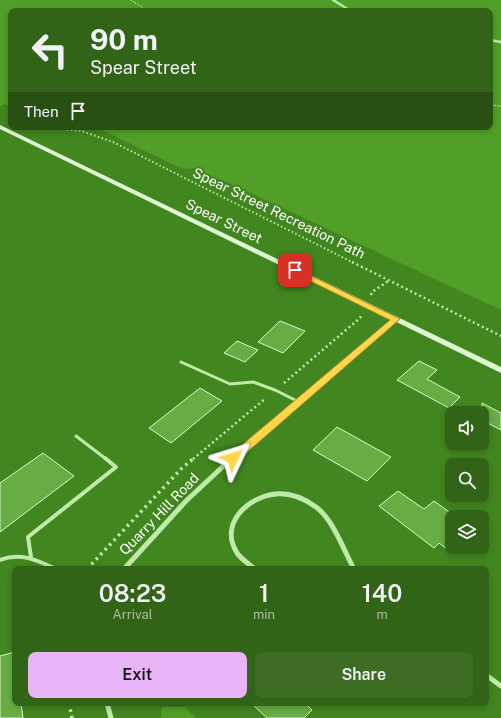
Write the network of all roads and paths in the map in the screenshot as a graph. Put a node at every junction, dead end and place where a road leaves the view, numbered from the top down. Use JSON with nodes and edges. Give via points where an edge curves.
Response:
{"nodes":[{"id":1,"x":131,"y":0,"type":"edge"},
{"id":2,"x":333,"y":0,"type":"edge"},
{"id":3,"x":143,"y":8,"type":"edge"},
{"id":4,"x":346,"y":8,"type":"edge"},
{"id":5,"x":8,"y":130,"type":"edge"},
{"id":6,"x":72,"y":130,"type":"edge"},
{"id":7,"x":390,"y":279,"type":"junction"},
{"id":8,"x":367,"y":305,"type":"junction"},
{"id":9,"x":396,"y":319,"type":"junction"},
{"id":10,"x":501,"y":336,"type":"edge"},
{"id":11,"x":181,"y":362,"type":"dead end"},
{"id":12,"x":501,"y":370,"type":"edge"},
{"id":13,"x":276,"y":390,"type":"junction"},
{"id":14,"x":299,"y":402,"type":"junction"},
{"id":15,"x":76,"y":436,"type":"dead end"},
{"id":16,"x":30,"y":557,"type":"junction"},
{"id":17,"x":0,"y":560,"type":"edge"},
{"id":18,"x":50,"y":566,"type":"edge"},
{"id":19,"x":90,"y":566,"type":"edge"},
{"id":20,"x":126,"y":566,"type":"edge"},
{"id":21,"x":251,"y":566,"type":"edge"},
{"id":22,"x":352,"y":566,"type":"edge"},
{"id":23,"x":489,"y":677,"type":"edge"},
{"id":24,"x":501,"y":686,"type":"edge"},
{"id":25,"x":70,"y":706,"type":"edge"},
{"id":26,"x":108,"y":706,"type":"edge"},
{"id":27,"x":72,"y":718,"type":"edge"},
{"id":28,"x":111,"y":718,"type":"edge"}],
"edges":[{"from":1,"to":3,"type":"path"},
{"from":2,"to":4,"type":"street"},
{"from":5,"to":8,"type":"main road","name":"Spear Street"},
{"from":6,"to":7,"type":"path","name":"Spear Street Recreation Path","via":[[113,142]]},
{"from":7,"to":8,"type":"path","via":[[372,292]]},
{"from":7,"to":10,"type":"path","name":"Spear Street Recreation Path"},
{"from":8,"to":9,"type":"main road","name":"Spear Street"},
{"from":8,"to":13,"type":"path","via":[[360,318]]},
{"from":9,"to":12,"type":"main road","name":"Spear Street"},
{"from":9,"to":14,"type":"street","name":"Quarry Hill Road"},
{"from":11,"to":13,"type":"lane","via":[[230,384],[253,382]]},
{"from":13,"to":14,"type":"lane"},
{"from":13,"to":19,"type":"path","via":[[182,468]]},
{"from":14,"to":20,"type":"street","name":"Quarry Hill Road","via":[[200,486]]},
{"from":15,"to":16,"type":"lane","via":[[116,466],[28,538]]},
{"from":16,"to":17,"type":"lane"},
{"from":16,"to":18,"type":"lane"},
{"from":21,"to":22,"type":"street","via":[[234,549],[230,536],[232,523],[237,512],[248,503],[260,496],[275,493],[290,494],[317,507]]},
{"from":23,"to":24,"type":"street"},
{"from":25,"to":27,"type":"path"},
{"from":26,"to":28,"type":"street"}]}
